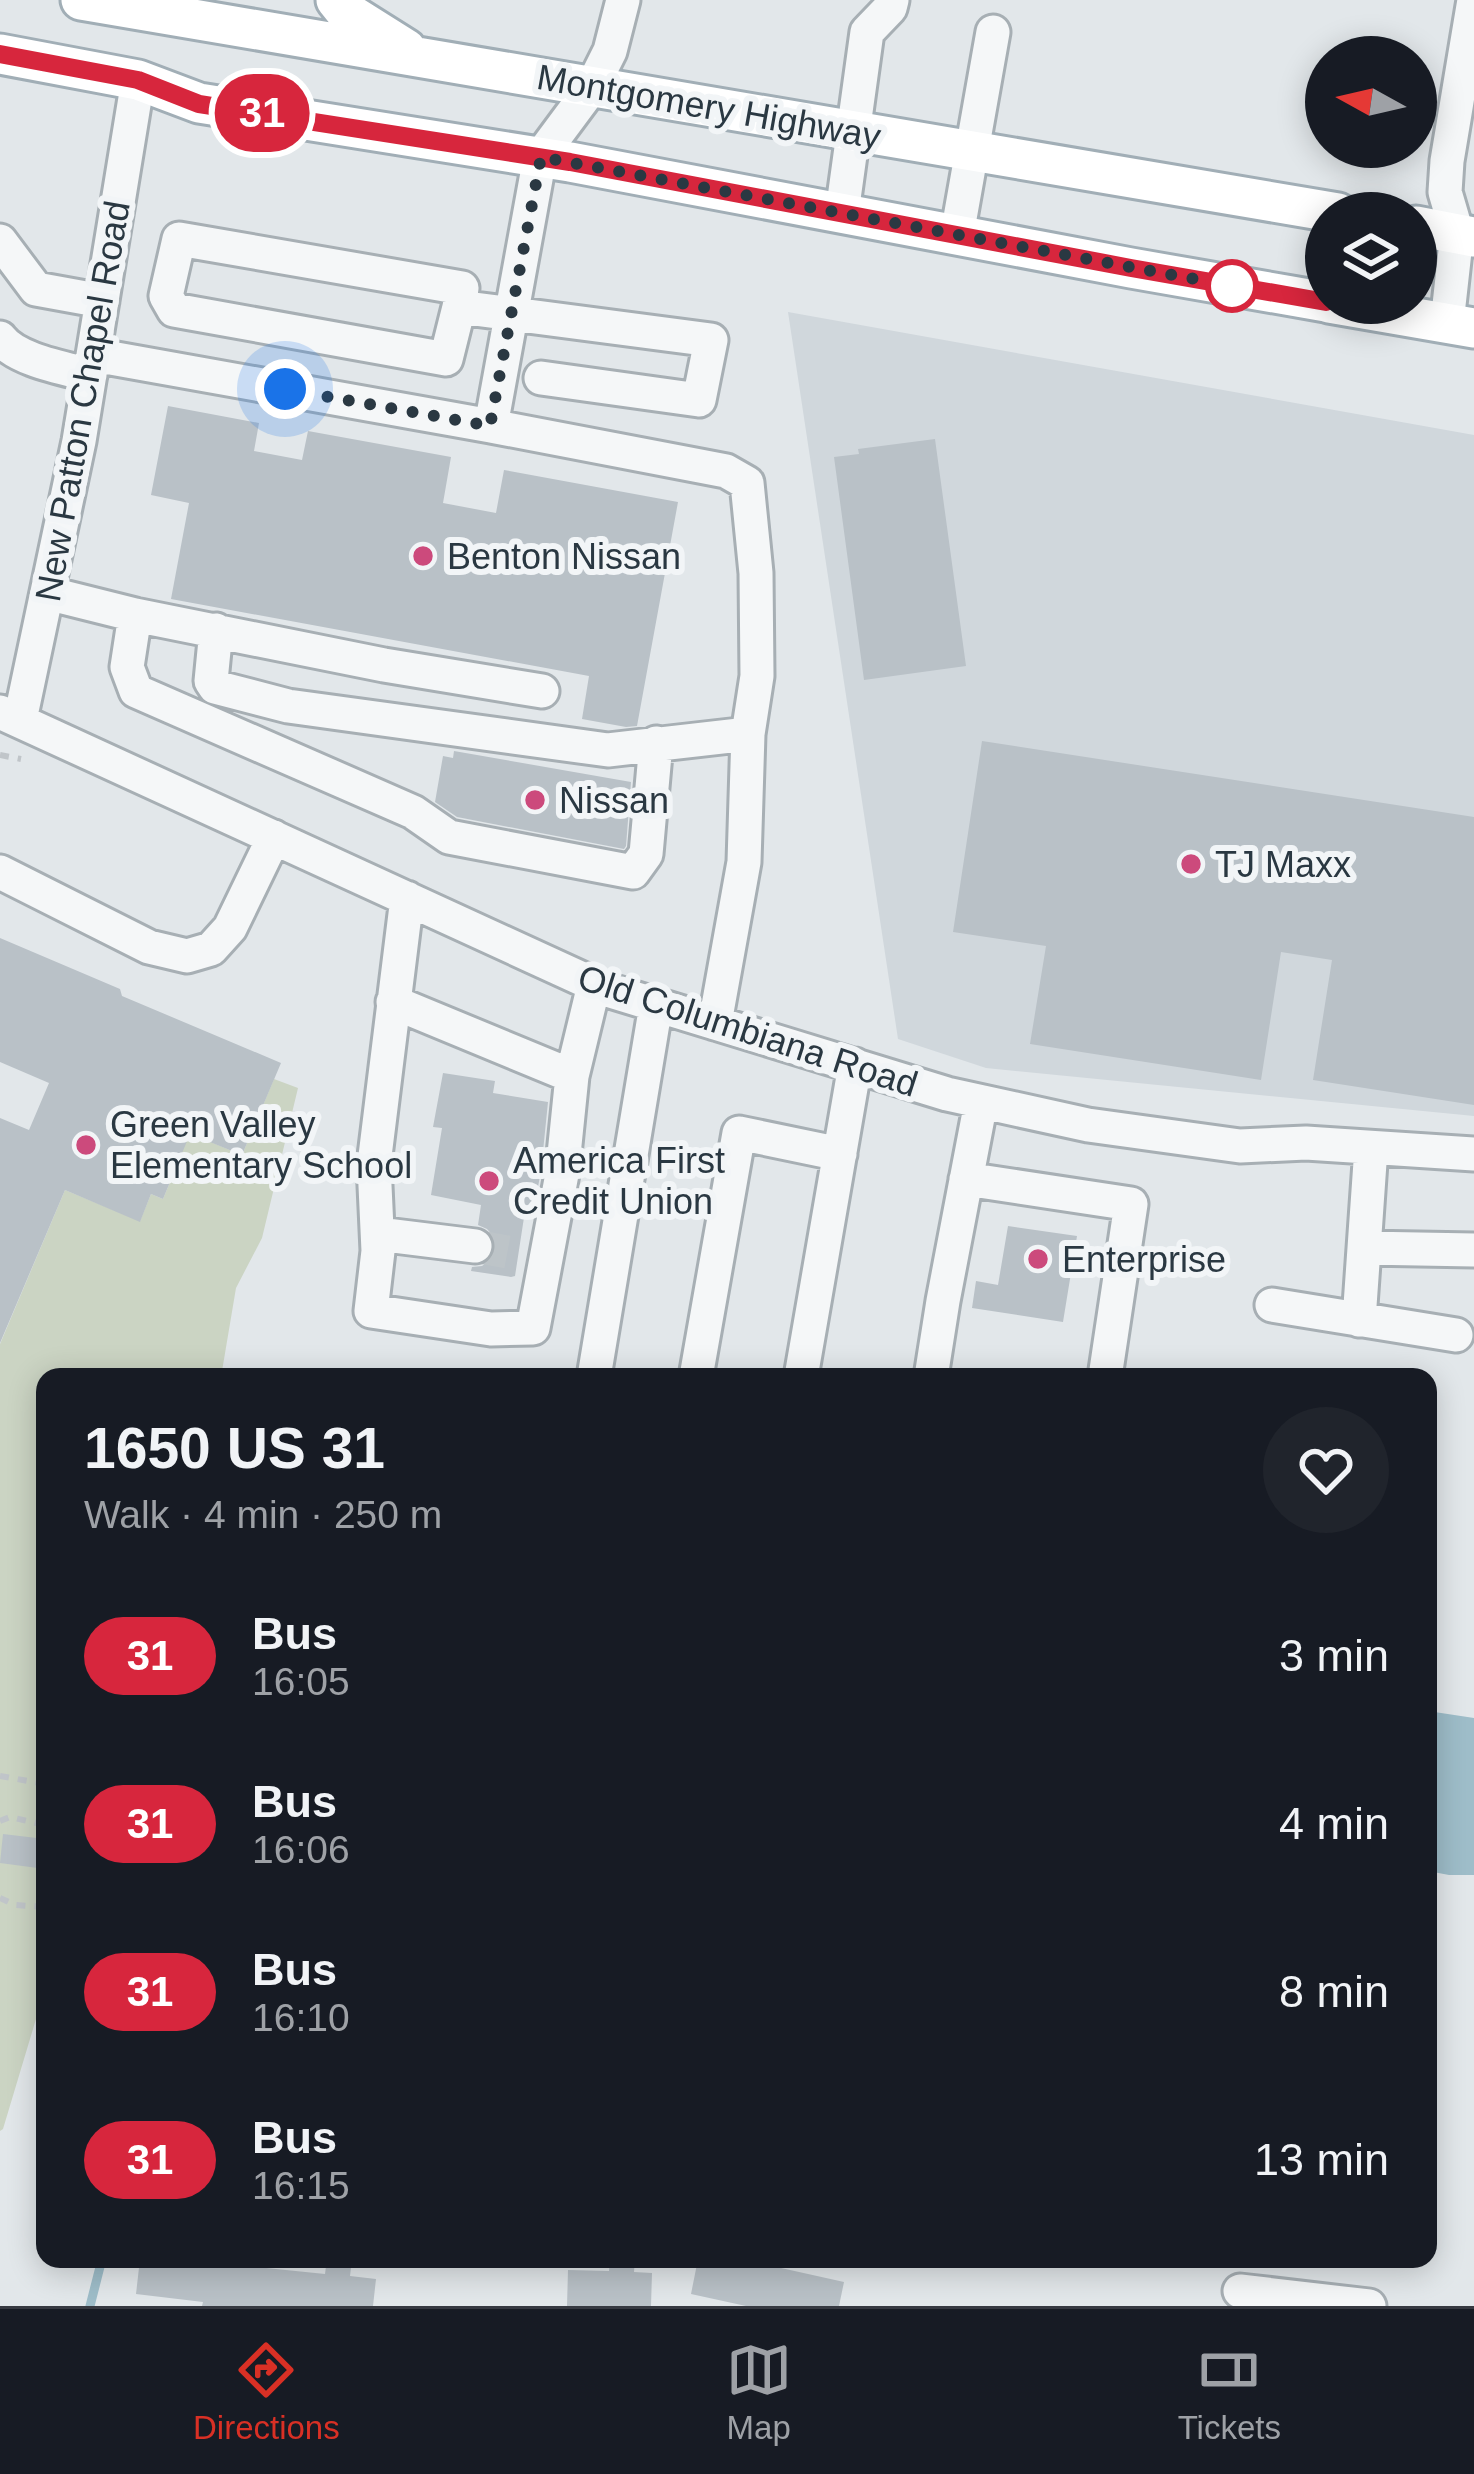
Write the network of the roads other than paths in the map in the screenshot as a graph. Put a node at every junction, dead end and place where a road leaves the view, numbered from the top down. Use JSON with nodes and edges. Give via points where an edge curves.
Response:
{"nodes":[{"id":1,"x":81,"y":0,"type":"edge"},
{"id":2,"x":336,"y":0,"type":"edge"},
{"id":3,"x":623,"y":0,"type":"edge"},
{"id":4,"x":892,"y":0,"type":"edge"},
{"id":5,"x":1474,"y":0,"type":"edge"},
{"id":6,"x":165,"y":7,"type":"edge"},
{"id":7,"x":993,"y":32,"type":"dead end"},
{"id":8,"x":0,"y":54,"type":"edge"},
{"id":9,"x":420,"y":58,"type":"junction"},
{"id":10,"x":138,"y":80,"type":"junction"},
{"id":11,"x":592,"y":87,"type":"junction"},
{"id":12,"x":1465,"y":107,"type":"edge"},
{"id":13,"x":853,"y":130,"type":"junction"},
{"id":14,"x":973,"y":151,"type":"junction"},
{"id":15,"x":541,"y":157,"type":"junction"},
{"id":16,"x":1305,"y":207,"type":"edge"},
{"id":17,"x":842,"y":213,"type":"junction"},
{"id":18,"x":957,"y":235,"type":"junction"},
{"id":19,"x":1465,"y":235,"type":"edge"},
{"id":20,"x":0,"y":241,"type":"edge"},
{"id":21,"x":1305,"y":299,"type":"edge"},
{"id":22,"x":102,"y":302,"type":"junction"},
{"id":23,"x":459,"y":308,"type":"junction"},
{"id":24,"x":511,"y":316,"type":"junction"},
{"id":25,"x":1460,"y":326,"type":"edge"},
{"id":26,"x":601,"y":327,"type":"junction"},
{"id":27,"x":0,"y":338,"type":"edge"},
{"id":28,"x":92,"y":365,"type":"junction"},
{"id":29,"x":541,"y":379,"type":"dead end"},
{"id":30,"x":594,"y":386,"type":"junction"},
{"id":31,"x":490,"y":426,"type":"junction"},
{"id":32,"x":47,"y":593,"type":"junction"},
{"id":33,"x":135,"y":615,"type":"junction"},
{"id":34,"x":217,"y":630,"type":"junction"},
{"id":35,"x":215,"y":687,"type":"junction"},
{"id":36,"x":542,"y":691,"type":"dead end"},
{"id":37,"x":10,"y":716,"type":"edge"},
{"id":38,"x":195,"y":717,"type":"junction"},
{"id":39,"x":748,"y":734,"type":"junction"},
{"id":40,"x":656,"y":743,"type":"junction"},
{"id":41,"x":274,"y":837,"type":"junction"},
{"id":42,"x":0,"y":872,"type":"edge"},
{"id":43,"x":407,"y":898,"type":"junction"},
{"id":44,"x":594,"y":985,"type":"junction"},
{"id":45,"x":393,"y":1002,"type":"junction"},
{"id":46,"x":656,"y":1005,"type":"junction"},
{"id":47,"x":715,"y":1023,"type":"junction"},
{"id":48,"x":855,"y":1065,"type":"junction"},
{"id":49,"x":572,"y":1076,"type":"junction"},
{"id":50,"x":981,"y":1102,"type":"junction"},
{"id":51,"x":1371,"y":1148,"type":"junction"},
{"id":52,"x":840,"y":1154,"type":"junction"},
{"id":53,"x":1474,"y":1154,"type":"edge"},
{"id":54,"x":966,"y":1179,"type":"junction"},
{"id":55,"x":378,"y":1234,"type":"junction"},
{"id":56,"x":475,"y":1246,"type":"tunnel mouth"},
{"id":57,"x":1364,"y":1248,"type":"junction"},
{"id":58,"x":1474,"y":1250,"type":"edge"},
{"id":59,"x":1272,"y":1306,"type":"dead end"},
{"id":60,"x":1359,"y":1320,"type":"junction"},
{"id":61,"x":1456,"y":1335,"type":"dead end"},
{"id":62,"x":596,"y":1368,"type":"edge"},
{"id":63,"x":698,"y":1368,"type":"edge"},
{"id":64,"x":803,"y":1368,"type":"edge"},
{"id":65,"x":933,"y":1368,"type":"edge"},
{"id":66,"x":1106,"y":1368,"type":"edge"},
{"id":67,"x":1242,"y":2286,"type":"edge"},
{"id":68,"x":1369,"y":2306,"type":"edge"}],
"edges":[{"from":1,"to":6,"type":"main road","name":"Montgomery Highway"},
{"from":2,"to":9,"type":"main road"},
{"from":3,"to":11,"type":"street"},
{"from":4,"to":13,"type":"street","via":[[867,32]]},
{"from":5,"to":12,"type":"street"},
{"from":6,"to":9,"type":"main road","name":"Montgomery Highway"},
{"from":6,"to":10,"type":"main road"},
{"from":7,"to":14,"type":"street"},
{"from":8,"to":10,"type":"main road"},
{"from":9,"to":11,"type":"main road","name":"Montgomery Highway"},
{"from":10,"to":15,"type":"main road","via":[[199,104]]},
{"from":10,"to":22,"type":"street","name":"New Patton Chapel Road"},
{"from":11,"to":13,"type":"main road","name":"Montgomery Highway"},
{"from":11,"to":15,"type":"street"},
{"from":12,"to":19,"type":"street","via":[[1445,192]]},
{"from":13,"to":14,"type":"main road","name":"Montgomery Highway"},
{"from":13,"to":17,"type":"street"},
{"from":14,"to":16,"type":"main road","name":"Montgomery Highway"},
{"from":14,"to":18,"type":"street"},
{"from":15,"to":17,"type":"main road"},
{"from":15,"to":24,"type":"street"},
{"from":17,"to":18,"type":"main road"},
{"from":18,"to":21,"type":"main road"},
{"from":19,"to":25,"type":"street"},
{"from":20,"to":22,"type":"street","via":[[35,290]]},
{"from":22,"to":28,"type":"street","name":"New Patton Chapel Road"},
{"from":23,"to":23,"type":"street","via":[[462,288],[179,239],[166,296],[174,310],[446,359]]},
{"from":23,"to":24,"type":"street"},
{"from":24,"to":26,"type":"street"},
{"from":24,"to":31,"type":"street"},
{"from":26,"to":30,"type":"street"},
{"from":26,"to":30,"type":"street","via":[[711,340],[699,400]]},
{"from":27,"to":28,"type":"street","via":[[47,364]]},
{"from":28,"to":31,"type":"street"},
{"from":28,"to":32,"type":"street","name":"New Patton Chapel Road"},
{"from":29,"to":30,"type":"street"},
{"from":31,"to":39,"type":"street","via":[[726,471],[746,482],[758,676]]},
{"from":32,"to":33,"type":"street"},
{"from":32,"to":37,"type":"street","name":"New Patton Chapel Road"},
{"from":33,"to":34,"type":"street"},
{"from":33,"to":38,"type":"street","via":[[127,668],[136,692]]},
{"from":34,"to":35,"type":"street"},
{"from":34,"to":36,"type":"street"},
{"from":35,"to":38,"type":"street"},
{"from":35,"to":40,"type":"street","via":[[288,706],[608,750]]},
{"from":37,"to":41,"type":"street","name":"Old Columbiana Road"},
{"from":38,"to":40,"type":"street","via":[[413,812],[449,837],[633,872],[646,854]]},
{"from":39,"to":40,"type":"street"},
{"from":39,"to":47,"type":"street","via":[[744,862]]},
{"from":41,"to":42,"type":"street","via":[[230,928],[211,949],[188,956],[149,947]]},
{"from":41,"to":43,"type":"street","name":"Old Columbiana Road"},
{"from":43,"to":44,"type":"street","name":"Old Columbiana Road"},
{"from":43,"to":45,"type":"street"},
{"from":44,"to":46,"type":"street","name":"Old Columbiana Road"},
{"from":44,"to":49,"type":"street"},
{"from":45,"to":49,"type":"street"},
{"from":45,"to":55,"type":"street","via":[[374,1164]]},
{"from":46,"to":47,"type":"street","name":"Old Columbiana Road"},
{"from":46,"to":62,"type":"street"},
{"from":47,"to":48,"type":"street","name":"Old Columbiana Road"},
{"from":48,"to":50,"type":"street","name":"Old Columbiana Road"},
{"from":48,"to":52,"type":"street"},
{"from":49,"to":55,"type":"street","via":[[562,1174],[532,1257],[533,1328],[491,1330],[371,1311]]},
{"from":50,"to":51,"type":"street","name":"Old Columbiana Road","via":[[1240,1146]]},
{"from":50,"to":54,"type":"street"},
{"from":51,"to":53,"type":"street","name":"Old Columbiana Road"},
{"from":51,"to":57,"type":"street"},
{"from":52,"to":63,"type":"street","via":[[739,1133]]},
{"from":52,"to":64,"type":"street"},
{"from":54,"to":65,"type":"street"},
{"from":54,"to":66,"type":"street","via":[[1132,1204]]},
{"from":55,"to":56,"type":"street"},
{"from":57,"to":58,"type":"street"},
{"from":57,"to":60,"type":"street"},
{"from":59,"to":60,"type":"street"},
{"from":60,"to":61,"type":"street"},
{"from":67,"to":68,"type":"street"}]}
